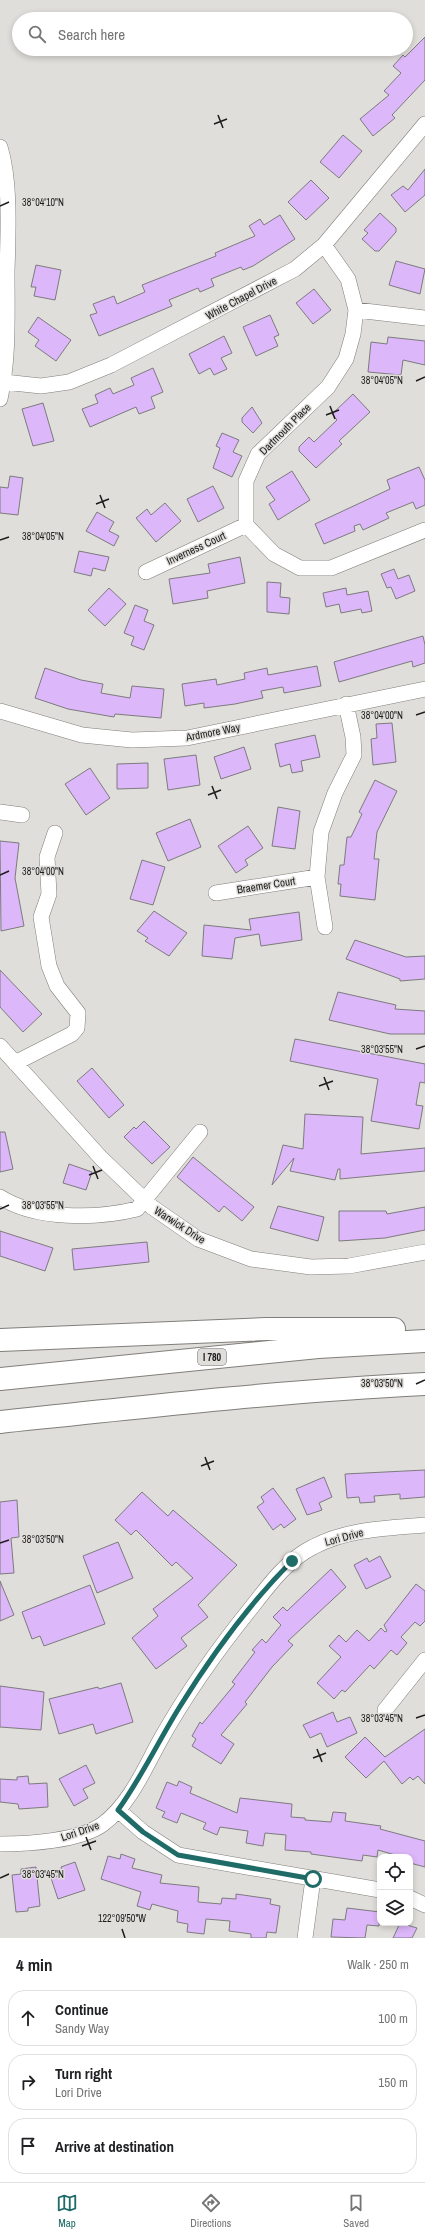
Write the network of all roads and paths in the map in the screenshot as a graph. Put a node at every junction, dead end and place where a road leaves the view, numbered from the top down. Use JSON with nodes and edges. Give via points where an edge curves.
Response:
{"nodes":[{"id":1,"x":425,"y":124,"type":"edge"},
{"id":2,"x":0,"y":147,"type":"edge"},
{"id":3,"x":324,"y":245,"type":"junction"},
{"id":4,"x":4,"y":286,"type":"edge"},
{"id":5,"x":356,"y":310,"type":"junction"},
{"id":6,"x":425,"y":318,"type":"edge"},
{"id":7,"x":4,"y":382,"type":"junction"},
{"id":8,"x":0,"y":399,"type":"edge"},
{"id":9,"x":246,"y":525,"type":"junction"},
{"id":10,"x":425,"y":530,"type":"edge"},
{"id":11,"x":146,"y":572,"type":"dead end"},
{"id":12,"x":425,"y":689,"type":"edge"},
{"id":13,"x":346,"y":704,"type":"junction"},
{"id":14,"x":0,"y":712,"type":"edge"},
{"id":15,"x":0,"y":812,"type":"edge"},
{"id":16,"x":22,"y":815,"type":"dead end"},
{"id":17,"x":55,"y":833,"type":"dead end"},
{"id":18,"x":317,"y":877,"type":"junction"},
{"id":19,"x":216,"y":893,"type":"dead end"},
{"id":20,"x":325,"y":926,"type":"dead end"},
{"id":21,"x":0,"y":1046,"type":"edge"},
{"id":22,"x":15,"y":1063,"type":"junction"},
{"id":23,"x":200,"y":1132,"type":"dead end"},
{"id":24,"x":0,"y":1197,"type":"edge"},
{"id":25,"x":144,"y":1199,"type":"junction"},
{"id":26,"x":425,"y":1252,"type":"edge"},
{"id":27,"x":425,"y":1331,"type":"edge"},
{"id":28,"x":0,"y":1340,"type":"edge"},
{"id":29,"x":425,"y":1341,"type":"edge"},
{"id":30,"x":0,"y":1379,"type":"edge"},
{"id":31,"x":425,"y":1384,"type":"edge"},
{"id":32,"x":0,"y":1422,"type":"edge"},
{"id":33,"x":425,"y":1525,"type":"edge"},
{"id":34,"x":425,"y":1660,"type":"edge"},
{"id":35,"x":386,"y":1710,"type":"dead end"},
{"id":36,"x":118,"y":1810,"type":"junction"},
{"id":37,"x":0,"y":1844,"type":"edge"},
{"id":38,"x":313,"y":1879,"type":"junction"},
{"id":39,"x":377,"y":1890,"type":"edge"},
{"id":40,"x":413,"y":1899,"type":"edge"},
{"id":41,"x":425,"y":1905,"type":"edge"},
{"id":42,"x":305,"y":1938,"type":"edge"}],
"edges":[{"from":1,"to":3,"type":"street","name":"White Chapel Drive"},
{"from":2,"to":4,"type":"street","via":[[8,215]]},
{"from":3,"to":5,"type":"street","name":"Dartmouth Place","via":[[348,279]]},
{"from":3,"to":7,"type":"street","name":"White Chapel Drive","via":[[295,268],[267,285],[111,365],[69,382],[41,386]]},
{"from":4,"to":7,"type":"street"},
{"from":5,"to":6,"type":"street"},
{"from":5,"to":9,"type":"street","name":"Dartmouth Place","via":[[346,359],[328,387],[258,454],[246,481]]},
{"from":7,"to":8,"type":"street"},
{"from":9,"to":10,"type":"street","via":[[274,554],[300,568],[331,568]]},
{"from":9,"to":11,"type":"street","name":"Inverness Court"},
{"from":12,"to":13,"type":"street","name":"Ardmore Way"},
{"from":13,"to":14,"type":"street","name":"Ardmore Way","via":[[187,738],[132,740],[82,735]]},
{"from":13,"to":18,"type":"street","via":[[354,755],[335,792],[320,832]]},
{"from":15,"to":16,"type":"street"},
{"from":17,"to":22,"type":"street","via":[[47,857],[49,894],[41,917],[49,966],[57,986],[78,1013],[79,1022],[72,1034]]},
{"from":18,"to":19,"type":"street","name":"Braemer Court"},
{"from":18,"to":20,"type":"street"},
{"from":21,"to":22,"type":"street","name":"Warwick Drive"},
{"from":22,"to":25,"type":"street","name":"Warwick Drive","via":[[63,1118]]},
{"from":23,"to":25,"type":"street"},
{"from":24,"to":25,"type":"street","via":[[15,1206],[71,1216],[121,1213],[137,1209]]},
{"from":25,"to":26,"type":"street","name":"Warwick Drive","via":[[198,1239],[251,1259],[311,1267],[349,1266]]},
{"from":27,"to":28,"type":"highway","via":[[266,1329]]},
{"from":29,"to":30,"type":"highway","number":"I 780","via":[[318,1347]]},
{"from":31,"to":32,"type":"highway","via":[[218,1400]]},
{"from":33,"to":36,"type":"street","name":"Lori Drive","via":[[359,1532],[331,1538],[292,1561],[273,1580],[218,1649]]},
{"from":34,"to":35,"type":"street"},
{"from":36,"to":37,"type":"street","name":"Lori Drive","via":[[101,1825],[73,1836],[21,1844]]},
{"from":36,"to":38,"type":"street","via":[[143,1832],[178,1855]]},
{"from":38,"to":39,"type":"street"},
{"from":38,"to":42,"type":"street"},
{"from":40,"to":41,"type":"street"}]}
